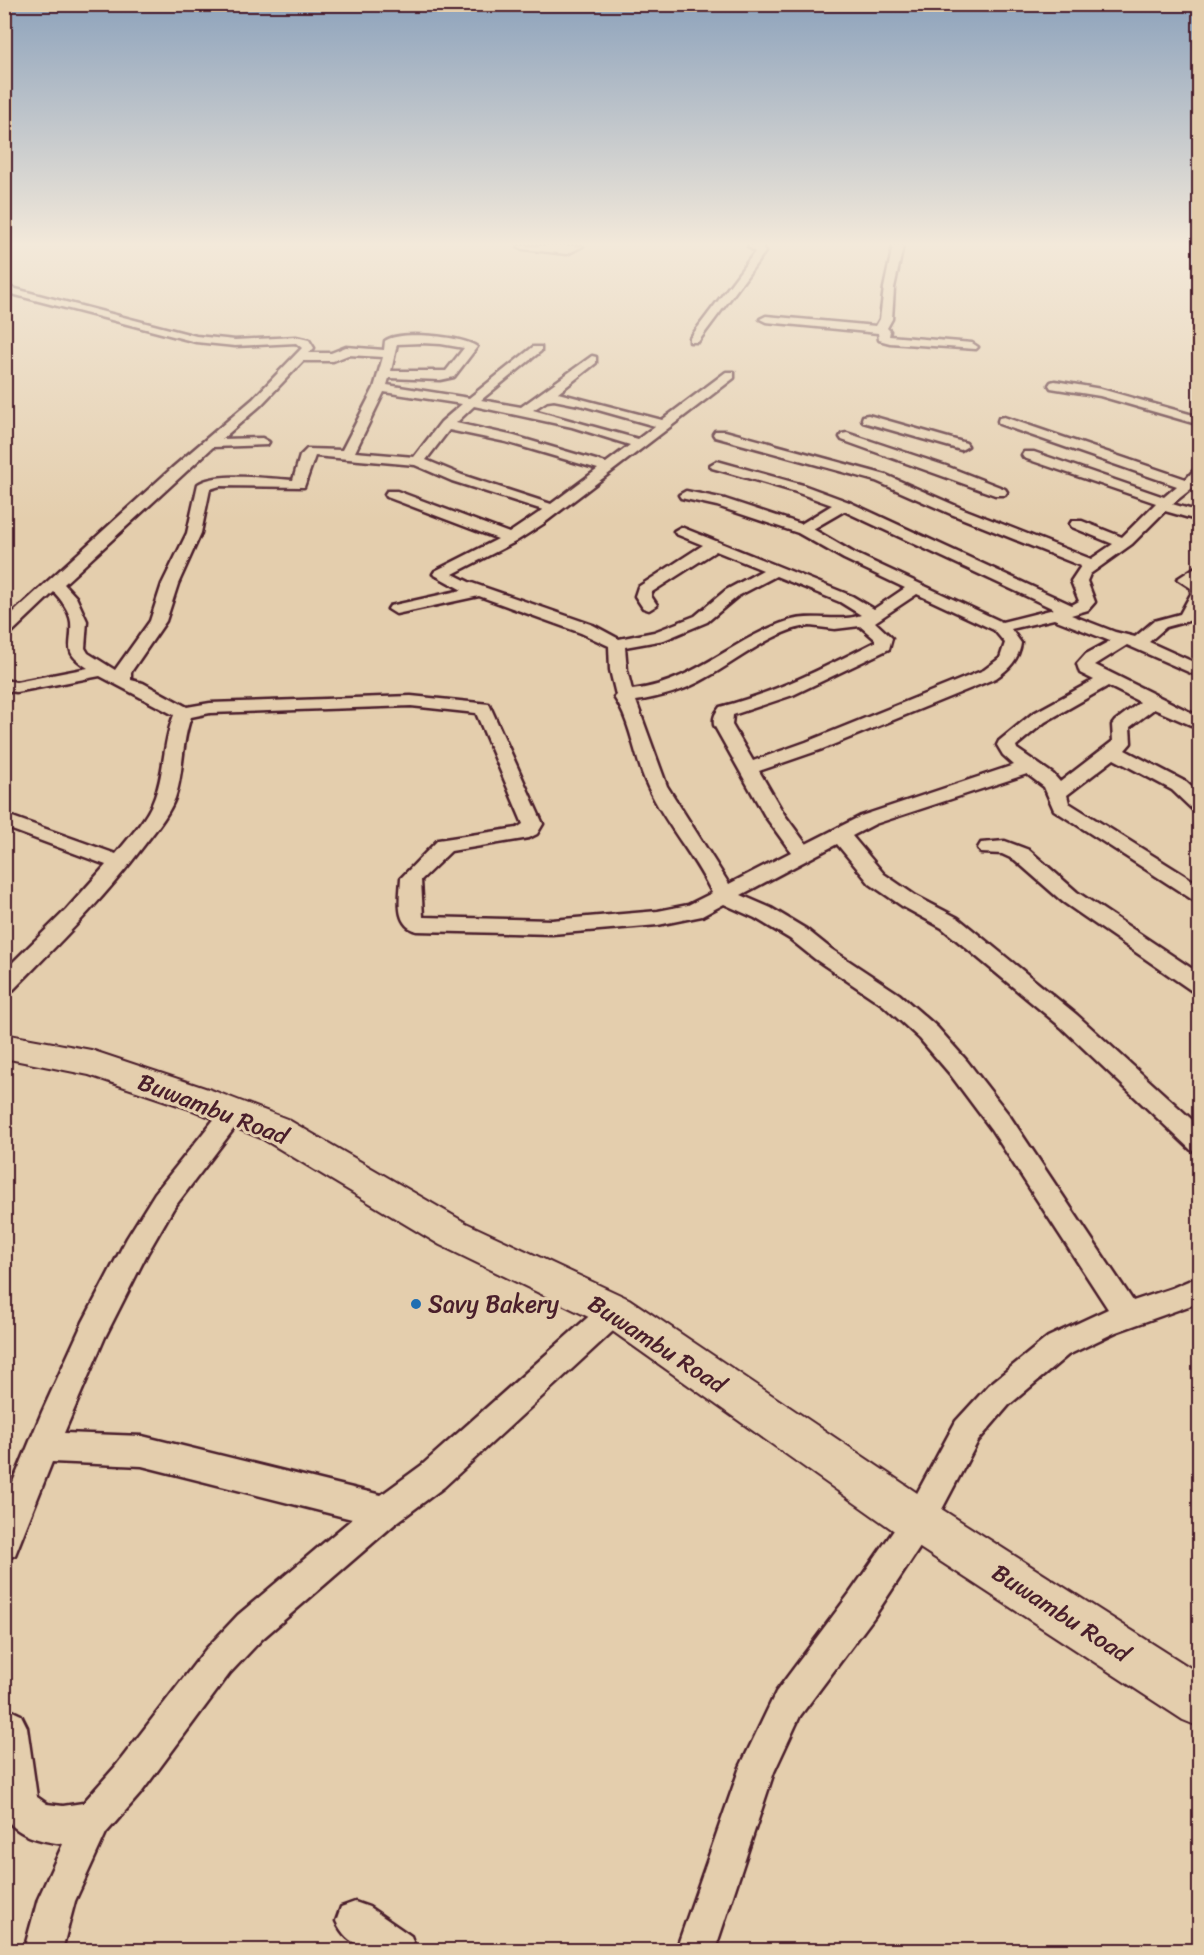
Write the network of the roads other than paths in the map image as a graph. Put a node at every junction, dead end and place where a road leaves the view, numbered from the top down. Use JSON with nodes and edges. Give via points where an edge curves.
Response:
{"nodes":[{"id":1,"x":189,"y":337,"type":"edge"},
{"id":2,"x":696,"y":337,"type":"edge"},
{"id":3,"x":883,"y":337,"type":"edge"},
{"id":4,"x":694,"y":340,"type":"dead end"},
{"id":5,"x":972,"y":347,"type":"dead end"},
{"id":6,"x":537,"y":349,"type":"dead end"},
{"id":7,"x":390,"y":354,"type":"junction"},
{"id":8,"x":301,"y":357,"type":"junction"},
{"id":9,"x":592,"y":360,"type":"dead end"},
{"id":10,"x":384,"y":374,"type":"junction"},
{"id":11,"x":730,"y":375,"type":"dead end"},
{"id":12,"x":1055,"y":385,"type":"dead end"},
{"id":13,"x":380,"y":388,"type":"junction"},
{"id":14,"x":547,"y":396,"type":"junction"},
{"id":15,"x":473,"y":401,"type":"junction"},
{"id":16,"x":884,"y":407,"type":"dead end"},
{"id":17,"x":523,"y":412,"type":"junction"},
{"id":18,"x":868,"y":419,"type":"junction"},
{"id":19,"x":1004,"y":421,"type":"dead end"},
{"id":20,"x":1200,"y":421,"type":"edge"},
{"id":21,"x":446,"y":425,"type":"junction"},
{"id":22,"x":665,"y":425,"type":"junction"},
{"id":23,"x":720,"y":434,"type":"dead end"},
{"id":24,"x":848,"y":437,"type":"junction"},
{"id":25,"x":262,"y":442,"type":"dead end"},
{"id":26,"x":211,"y":443,"type":"junction"},
{"id":27,"x":640,"y":444,"type":"junction"},
{"id":28,"x":962,"y":446,"type":"dead end"},
{"id":29,"x":347,"y":454,"type":"junction"},
{"id":30,"x":1029,"y":456,"type":"dead end"},
{"id":31,"x":818,"y":460,"type":"junction"},
{"id":32,"x":418,"y":461,"type":"junction"},
{"id":33,"x":717,"y":465,"type":"dead end"},
{"id":34,"x":610,"y":468,"type":"junction"},
{"id":35,"x":1200,"y":472,"type":"edge"},
{"id":36,"x":1188,"y":485,"type":"junction"},
{"id":37,"x":1000,"y":492,"type":"dead end"},
{"id":38,"x":392,"y":495,"type":"dead end"},
{"id":39,"x":686,"y":495,"type":"dead end"},
{"id":40,"x":1164,"y":504,"type":"junction"},
{"id":41,"x":844,"y":505,"type":"junction"},
{"id":42,"x":553,"y":509,"type":"junction"},
{"id":43,"x":1200,"y":517,"type":"edge"},
{"id":44,"x":1077,"y":524,"type":"dead end"},
{"id":45,"x":803,"y":530,"type":"junction"},
{"id":46,"x":681,"y":531,"type":"dead end"},
{"id":47,"x":510,"y":539,"type":"junction"},
{"id":48,"x":1124,"y":543,"type":"junction"},
{"id":49,"x":714,"y":545,"type":"junction"},
{"id":50,"x":1093,"y":565,"type":"junction"},
{"id":51,"x":1200,"y":569,"type":"edge"},
{"id":52,"x":773,"y":571,"type":"junction"},
{"id":53,"x":55,"y":584,"type":"junction"},
{"id":54,"x":916,"y":586,"type":"junction"},
{"id":55,"x":480,"y":591,"type":"junction"},
{"id":56,"x":650,"y":605,"type":"dead end"},
{"id":57,"x":396,"y":609,"type":"dead end"},
{"id":58,"x":1063,"y":612,"type":"junction"},
{"id":59,"x":869,"y":619,"type":"junction"},
{"id":60,"x":1000,"y":627,"type":"junction"},
{"id":61,"x":4,"y":630,"type":"edge"},
{"id":62,"x":1130,"y":642,"type":"junction"},
{"id":63,"x":617,"y":644,"type":"junction"},
{"id":64,"x":104,"y":670,"type":"junction"},
{"id":65,"x":1199,"y":671,"type":"edge"},
{"id":66,"x":1106,"y":680,"type":"junction"},
{"id":67,"x":123,"y":683,"type":"junction"},
{"id":68,"x":4,"y":685,"type":"edge"},
{"id":69,"x":623,"y":698,"type":"junction"},
{"id":70,"x":403,"y":701,"type":"junction"},
{"id":71,"x":1152,"y":702,"type":"junction"},
{"id":72,"x":184,"y":713,"type":"junction"},
{"id":73,"x":410,"y":720,"type":"dead end"},
{"id":74,"x":1200,"y":724,"type":"edge"},
{"id":75,"x":1112,"y":751,"type":"junction"},
{"id":76,"x":1028,"y":768,"type":"junction"},
{"id":77,"x":747,"y":769,"type":"junction"},
{"id":78,"x":1056,"y":794,"type":"junction"},
{"id":79,"x":1200,"y":806,"type":"edge"},
{"id":80,"x":4,"y":820,"type":"edge"},
{"id":81,"x":839,"y":834,"type":"junction"},
{"id":82,"x":988,"y":848,"type":"dead end"},
{"id":83,"x":802,"y":852,"type":"junction"},
{"id":84,"x":120,"y":863,"type":"junction"},
{"id":85,"x":1200,"y":895,"type":"edge"},
{"id":86,"x":725,"y":897,"type":"junction"},
{"id":87,"x":4,"y":985,"type":"edge"},
{"id":88,"x":1200,"y":985,"type":"edge"},
{"id":89,"x":4,"y":1046,"type":"edge"},
{"id":90,"x":233,"y":1114,"type":"junction"},
{"id":91,"x":1200,"y":1143,"type":"edge"},
{"id":92,"x":1200,"y":1288,"type":"edge"},
{"id":93,"x":615,"y":1311,"type":"junction"},
{"id":94,"x":1127,"y":1316,"type":"junction"},
{"id":95,"x":44,"y":1447,"type":"junction"},
{"id":96,"x":385,"y":1512,"type":"junction"},
{"id":97,"x":918,"y":1521,"type":"junction"},
{"id":98,"x":4,"y":1544,"type":"edge"},
{"id":99,"x":1200,"y":1703,"type":"edge"},
{"id":100,"x":4,"y":1724,"type":"edge"},
{"id":101,"x":93,"y":1820,"type":"junction"},
{"id":102,"x":355,"y":1921,"type":"dead end"},
{"id":103,"x":43,"y":1950,"type":"edge"},
{"id":104,"x":397,"y":1950,"type":"edge"},
{"id":105,"x":696,"y":1950,"type":"edge"}],
"edges":[{"from":1,"to":8,"type":"street","via":[[236,343],[296,340],[305,342],[309,348]]},
{"from":2,"to":4,"type":"street"},
{"from":3,"to":5,"type":"street"},
{"from":6,"to":15,"type":"street"},
{"from":7,"to":8,"type":"street","via":[[346,351],[333,357]]},
{"from":7,"to":10,"type":"street"},
{"from":7,"to":10,"type":"street","via":[[391,341],[450,340],[471,347],[450,374]]},
{"from":8,"to":26,"type":"street"},
{"from":9,"to":14,"type":"street"},
{"from":10,"to":13,"type":"street"},
{"from":11,"to":22,"type":"street"},
{"from":12,"to":20,"type":"street","via":[[1101,393]]},
{"from":13,"to":15,"type":"street"},
{"from":13,"to":29,"type":"street"},
{"from":14,"to":17,"type":"street"},
{"from":14,"to":22,"type":"street"},
{"from":15,"to":17,"type":"street"},
{"from":15,"to":21,"type":"street"},
{"from":16,"to":18,"type":"street"},
{"from":17,"to":27,"type":"street"},
{"from":18,"to":24,"type":"street"},
{"from":18,"to":28,"type":"street"},
{"from":19,"to":36,"type":"street"},
{"from":21,"to":32,"type":"street"},
{"from":21,"to":34,"type":"street"},
{"from":22,"to":27,"type":"street"},
{"from":23,"to":31,"type":"street"},
{"from":24,"to":31,"type":"street"},
{"from":24,"to":37,"type":"street"},
{"from":25,"to":26,"type":"street"},
{"from":26,"to":53,"type":"street"},
{"from":27,"to":34,"type":"street"},
{"from":29,"to":32,"type":"street"},
{"from":29,"to":67,"type":"street","via":[[308,454],[299,484],[220,482],[203,487],[189,546],[170,584],[158,621],[122,672]]},
{"from":30,"to":40,"type":"street"},
{"from":31,"to":50,"type":"street","via":[[881,478]]},
{"from":32,"to":42,"type":"street"},
{"from":33,"to":41,"type":"street"},
{"from":34,"to":42,"type":"street"},
{"from":35,"to":36,"type":"street"},
{"from":36,"to":40,"type":"street"},
{"from":38,"to":47,"type":"street"},
{"from":39,"to":45,"type":"street","via":[[720,502]]},
{"from":40,"to":43,"type":"street"},
{"from":40,"to":48,"type":"street"},
{"from":41,"to":45,"type":"street"},
{"from":41,"to":58,"type":"street"},
{"from":42,"to":47,"type":"street"},
{"from":44,"to":48,"type":"street"},
{"from":45,"to":54,"type":"street"},
{"from":46,"to":49,"type":"street"},
{"from":47,"to":55,"type":"street","via":[[441,574]]},
{"from":48,"to":50,"type":"street"},
{"from":49,"to":52,"type":"street"},
{"from":49,"to":56,"type":"street","via":[[644,590],[643,596]]},
{"from":50,"to":58,"type":"street","via":[[1079,581],[1087,602]]},
{"from":51,"to":62,"type":"street","via":[[1185,579],[1199,586],[1199,594],[1186,617],[1160,624]]},
{"from":52,"to":59,"type":"street","via":[[846,599]]},
{"from":52,"to":63,"type":"street","via":[[732,593],[701,619],[684,627]]},
{"from":53,"to":61,"type":"street"},
{"from":53,"to":64,"type":"street","via":[[68,597],[79,621],[77,648],[81,656]]},
{"from":54,"to":59,"type":"street"},
{"from":54,"to":60,"type":"street"},
{"from":55,"to":57,"type":"street"},
{"from":55,"to":63,"type":"street","via":[[587,628]]},
{"from":58,"to":60,"type":"street"},
{"from":58,"to":62,"type":"street"},
{"from":59,"to":69,"type":"street","via":[[855,624],[810,620],[793,624],[685,683]]},
{"from":59,"to":77,"type":"street","via":[[884,638],[883,645],[810,680],[726,711],[723,725]]},
{"from":60,"to":77,"type":"street","via":[[1013,643],[1012,653],[1006,663],[990,674]]},
{"from":62,"to":65,"type":"street"},
{"from":62,"to":66,"type":"street","via":[[1086,664],[1086,669],[1105,676]]},
{"from":63,"to":69,"type":"street"},
{"from":64,"to":67,"type":"street"},
{"from":64,"to":68,"type":"street","via":[[16,687]]},
{"from":66,"to":71,"type":"street"},
{"from":66,"to":76,"type":"street","via":[[1010,740],[1008,750]]},
{"from":67,"to":72,"type":"street"},
{"from":69,"to":86,"type":"street","via":[[658,789],[705,859]]},
{"from":70,"to":72,"type":"street","via":[[210,708]]},
{"from":70,"to":73,"type":"street"},
{"from":70,"to":86,"type":"street","via":[[483,708],[533,824],[522,834],[446,844],[411,878],[412,922],[552,927],[600,924],[694,911]]},
{"from":71,"to":74,"type":"street"},
{"from":71,"to":75,"type":"street","via":[[1121,725],[1122,743]]},
{"from":72,"to":84,"type":"street","via":[[177,727],[171,779],[160,809]]},
{"from":75,"to":78,"type":"street"},
{"from":75,"to":79,"type":"street","via":[[1179,786]]},
{"from":76,"to":78,"type":"street","via":[[1051,782]]},
{"from":76,"to":81,"type":"street","via":[[901,807]]},
{"from":77,"to":83,"type":"street"},
{"from":78,"to":85,"type":"street","via":[[1062,806]]},
{"from":80,"to":84,"type":"street"},
{"from":81,"to":83,"type":"street"},
{"from":81,"to":91,"type":"street","via":[[877,879],[950,923],[1069,1021]]},
{"from":82,"to":88,"type":"street","via":[[1005,847],[1022,855],[1070,897]]},
{"from":83,"to":86,"type":"street"},
{"from":84,"to":87,"type":"street","via":[[69,921]]},
{"from":86,"to":94,"type":"street","via":[[750,906],[798,934],[876,989],[932,1037],[1008,1132]]},
{"from":89,"to":90,"type":"street","name":"Buwambu Road","via":[[91,1063]]},
{"from":90,"to":93,"type":"street","name":"Buwambu Road","via":[[275,1129],[453,1234]]},
{"from":90,"to":95,"type":"street","via":[[164,1201],[137,1246],[93,1330]]},
{"from":92,"to":94,"type":"street"},
{"from":93,"to":96,"type":"street","via":[[433,1476]]},
{"from":93,"to":97,"type":"street","name":"Buwambu Road"},
{"from":94,"to":97,"type":"street","via":[[1058,1346],[999,1395],[967,1431]]},
{"from":95,"to":96,"type":"street","via":[[142,1451]]},
{"from":95,"to":98,"type":"street"},
{"from":96,"to":101,"type":"street","via":[[250,1627]]},
{"from":97,"to":99,"type":"street","name":"Buwambu Road"},
{"from":97,"to":105,"type":"street","via":[[788,1704],[758,1767]]},
{"from":100,"to":101,"type":"street","via":[[9,1727],[20,1807],[40,1822],[63,1825]]},
{"from":101,"to":103,"type":"street","via":[[57,1899]]},
{"from":102,"to":104,"type":"street"}]}
